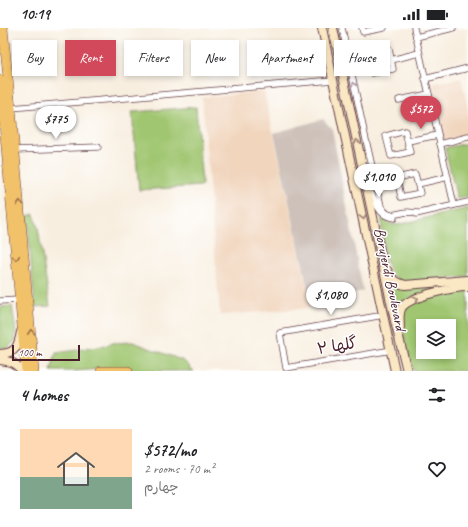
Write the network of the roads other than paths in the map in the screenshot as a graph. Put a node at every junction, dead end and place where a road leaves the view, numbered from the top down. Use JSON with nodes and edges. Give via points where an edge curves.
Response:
{"nodes":[{"id":1,"x":3,"y":28,"type":"edge"},
{"id":2,"x":322,"y":28,"type":"edge"},
{"id":3,"x":333,"y":28,"type":"edge"},
{"id":4,"x":342,"y":28,"type":"edge"},
{"id":5,"x":362,"y":28,"type":"edge"},
{"id":6,"x":384,"y":28,"type":"edge"},
{"id":7,"x":414,"y":28,"type":"edge"},
{"id":8,"x":453,"y":28,"type":"edge"},
{"id":9,"x":416,"y":37,"type":"junction"},
{"id":10,"x":344,"y":40,"type":"edge"},
{"id":11,"x":419,"y":53,"type":"junction"},
{"id":12,"x":391,"y":60,"type":"junction"},
{"id":13,"x":468,"y":68,"type":"edge"},
{"id":14,"x":352,"y":76,"type":"edge"},
{"id":15,"x":343,"y":77,"type":"joint"},
{"id":16,"x":425,"y":79,"type":"junction"},
{"id":17,"x":0,"y":80,"type":"edge"},
{"id":18,"x":333,"y":80,"type":"junction"},
{"id":19,"x":429,"y":94,"type":"junction"},
{"id":20,"x":399,"y":100,"type":"dead end"},
{"id":21,"x":12,"y":108,"type":"junction"},
{"id":22,"x":438,"y":135,"type":"junction"},
{"id":23,"x":468,"y":137,"type":"edge"},
{"id":24,"x":408,"y":142,"type":"junction"},
{"id":25,"x":440,"y":144,"type":"junction"},
{"id":26,"x":98,"y":147,"type":"dead end"},
{"id":27,"x":15,"y":150,"type":"junction"},
{"id":28,"x":448,"y":177,"type":"junction"},
{"id":29,"x":418,"y":184,"type":"junction"},
{"id":30,"x":366,"y":185,"type":"junction"},
{"id":31,"x":468,"y":202,"type":"edge"},
{"id":32,"x":454,"y":205,"type":"junction"},
{"id":33,"x":418,"y":213,"type":"junction"},
{"id":34,"x":384,"y":264,"type":"junction"},
{"id":35,"x":468,"y":280,"type":"edge"},
{"id":36,"x":468,"y":288,"type":"edge"},
{"id":37,"x":20,"y":300,"type":"junction"},
{"id":38,"x":0,"y":301,"type":"edge"},
{"id":39,"x":384,"y":315,"type":"junction"},
{"id":40,"x":22,"y":328,"type":"junction"},
{"id":41,"x":401,"y":343,"type":"junction"},
{"id":42,"x":392,"y":350,"type":"junction"},
{"id":43,"x":12,"y":352,"type":"junction"},
{"id":44,"x":0,"y":354,"type":"edge"},
{"id":45,"x":4,"y":361,"type":"edge"},
{"id":46,"x":22,"y":371,"type":"edge"},
{"id":47,"x":26,"y":371,"type":"edge"},
{"id":48,"x":34,"y":371,"type":"edge"},
{"id":49,"x":101,"y":371,"type":"edge"},
{"id":50,"x":128,"y":371,"type":"edge"},
{"id":51,"x":395,"y":371,"type":"edge"},
{"id":52,"x":407,"y":371,"type":"edge"}],
"edges":[{"from":1,"to":21,"type":"main road"},
{"from":2,"to":18,"type":"main road","name":"Borujerdi Boulevard"},
{"from":3,"to":15,"type":"main road","name":"Borujerdi Boulevard"},
{"from":4,"to":10,"type":"street"},
{"from":5,"to":6,"type":"street","via":[[363,32]]},
{"from":7,"to":9,"type":"street"},
{"from":8,"to":9,"type":"street"},
{"from":9,"to":11,"type":"street"},
{"from":11,"to":12,"type":"street"},
{"from":11,"to":16,"type":"street"},
{"from":12,"to":12,"type":"street","via":[[389,49],[369,54],[373,73],[393,69]]},
{"from":13,"to":16,"type":"street"},
{"from":33,"to":14,"type":"street","one_way":true,"via":[[390,215],[381,206]]},
{"from":30,"to":15,"type":"main road","name":"Borujerdi Boulevard","one_way":true},
{"from":16,"to":19,"type":"street"},
{"from":17,"to":37,"type":"main road","one_way":true},
{"from":18,"to":21,"type":"street"},
{"from":18,"to":39,"type":"main road","name":"Borujerdi Boulevard","one_way":true},
{"from":19,"to":20,"type":"street"},
{"from":19,"to":22,"type":"street"},
{"from":21,"to":27,"type":"main road"},
{"from":22,"to":24,"type":"street"},
{"from":22,"to":25,"type":"street"},
{"from":23,"to":25,"type":"street"},
{"from":24,"to":24,"type":"street","via":[[405,131],[386,136],[391,156],[410,152]]},
{"from":25,"to":28,"type":"street"},
{"from":26,"to":27,"type":"street"},
{"from":48,"to":27,"type":"main road","one_way":true},
{"from":28,"to":29,"type":"street"},
{"from":28,"to":32,"type":"street"},
{"from":29,"to":29,"type":"street","via":[[415,174],[397,178],[402,197],[420,193]]},
{"from":30,"to":33,"type":"street","via":[[380,213],[386,217],[395,218]]},
{"from":30,"to":34,"type":"main road","name":"Borujerdi Boulevard"},
{"from":31,"to":32,"type":"street"},
{"from":32,"to":33,"type":"street"},
{"from":34,"to":35,"type":"main road","via":[[392,279],[405,285]]},
{"from":34,"to":41,"type":"main road","name":"Borujerdi Boulevard"},
{"from":41,"to":36,"type":"main road","one_way":true,"via":[[400,310],[406,303],[446,289]]},
{"from":37,"to":38,"type":"street"},
{"from":37,"to":40,"type":"main road"},
{"from":39,"to":42,"type":"main road","name":"Borujerdi Boulevard"},
{"from":39,"to":42,"type":"street","name":"گلها ۲","via":[[280,333],[286,368]]},
{"from":40,"to":43,"type":"main road","via":[[16,348]]},
{"from":40,"to":47,"type":"main road"},
{"from":41,"to":52,"type":"main road","name":"Borujerdi Boulevard"},
{"from":42,"to":51,"type":"main road","name":"Borujerdi Boulevard"},
{"from":43,"to":44,"type":"main road"},
{"from":43,"to":45,"type":"main road","via":[[15,359]]},
{"from":45,"to":46,"type":"main road","via":[[15,364]]},
{"from":49,"to":50,"type":"main road"}]}
